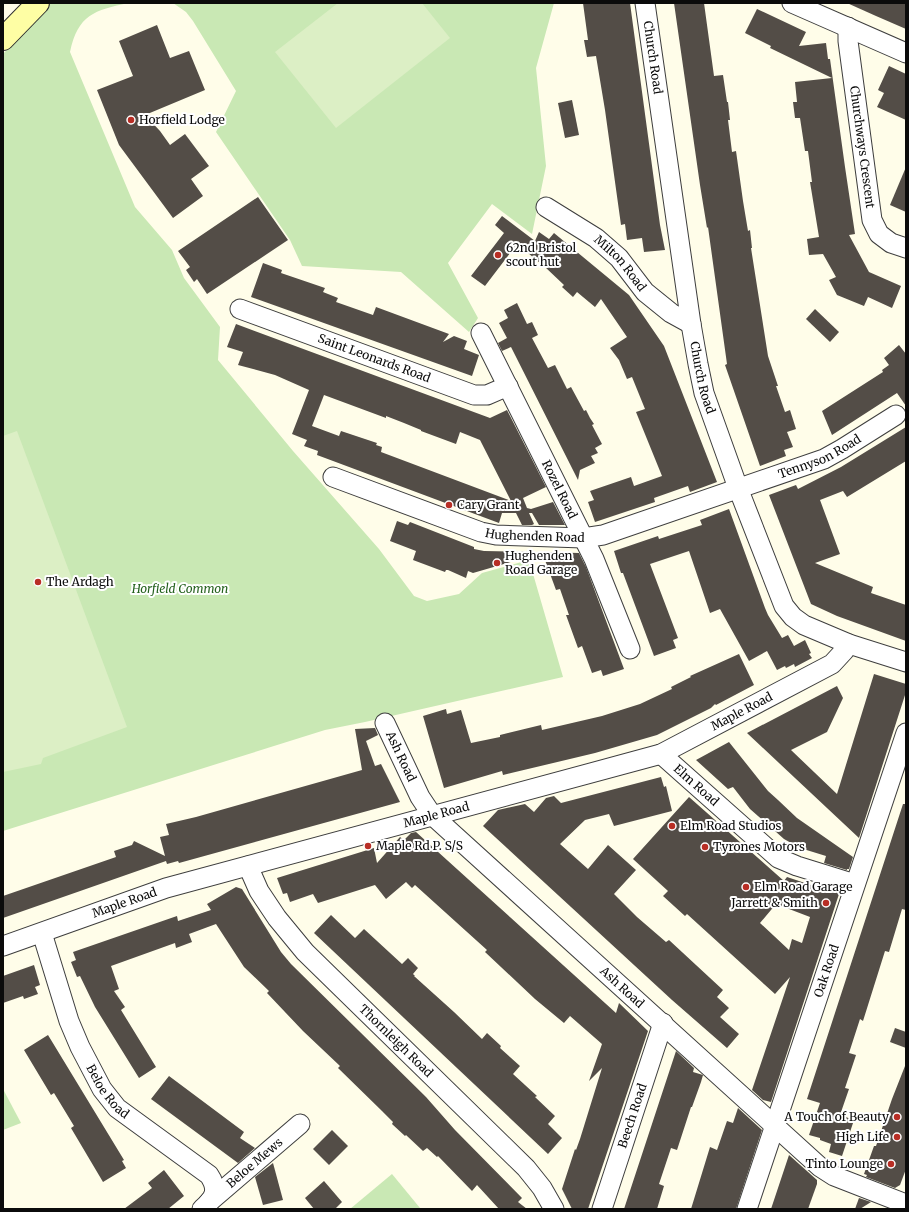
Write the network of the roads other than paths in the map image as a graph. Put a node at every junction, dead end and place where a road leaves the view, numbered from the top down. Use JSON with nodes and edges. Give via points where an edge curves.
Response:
{"nodes":[{"id":1,"x":38,"y":3,"type":"edge"},
{"id":2,"x":645,"y":3,"type":"edge"},
{"id":3,"x":792,"y":3,"type":"edge"},
{"id":4,"x":848,"y":27,"type":"junction"},
{"id":5,"x":3,"y":39,"type":"edge"},
{"id":6,"x":906,"y":53,"type":"edge"},
{"id":7,"x":546,"y":207,"type":"dead end"},
{"id":8,"x":906,"y":248,"type":"edge"},
{"id":9,"x":240,"y":309,"type":"dead end"},
{"id":10,"x":691,"y":324,"type":"junction"},
{"id":11,"x":481,"y":333,"type":"dead end"},
{"id":12,"x":508,"y":386,"type":"junction"},
{"id":13,"x":896,"y":415,"type":"dead end"},
{"id":14,"x":333,"y":477,"type":"dead end"},
{"id":15,"x":738,"y":488,"type":"junction"},
{"id":16,"x":584,"y":538,"type":"junction"},
{"id":17,"x":849,"y":644,"type":"junction"},
{"id":18,"x":630,"y":649,"type":"dead end"},
{"id":19,"x":906,"y":662,"type":"edge"},
{"id":20,"x":385,"y":723,"type":"dead end"},
{"id":21,"x":906,"y":733,"type":"edge"},
{"id":22,"x":661,"y":754,"type":"junction"},
{"id":23,"x":432,"y":815,"type":"junction"},
{"id":24,"x":248,"y":866,"type":"junction"},
{"id":25,"x":855,"y":884,"type":"junction"},
{"id":26,"x":42,"y":933,"type":"junction"},
{"id":27,"x":3,"y":946,"type":"edge"},
{"id":28,"x":663,"y":1023,"type":"junction"},
{"id":29,"x":300,"y":1124,"type":"dead end"},
{"id":30,"x":774,"y":1127,"type":"junction"},
{"id":31,"x":906,"y":1204,"type":"edge"},
{"id":32,"x":206,"y":1206,"type":"edge"},
{"id":33,"x":554,"y":1209,"type":"edge"},
{"id":34,"x":602,"y":1209,"type":"edge"},
{"id":35,"x":747,"y":1209,"type":"edge"}],
"edges":[{"from":1,"to":5,"type":"main road"},
{"from":2,"to":10,"type":"street","name":"Church Road"},
{"from":3,"to":4,"type":"street"},
{"from":4,"to":6,"type":"street"},
{"from":4,"to":8,"type":"street","name":"Churchways Crescent","via":[[872,220],[879,234],[891,243]]},
{"from":7,"to":10,"type":"street","name":"Milton Road","via":[[596,238],[619,258],[645,292],[671,313]]},
{"from":9,"to":12,"type":"street","name":"Saint Leonards Road","via":[[474,395],[487,395]]},
{"from":10,"to":15,"type":"street","name":"Church Road","via":[[704,393]]},
{"from":11,"to":12,"type":"street","name":"Rozel Road"},
{"from":12,"to":16,"type":"street","name":"Rozel Road"},
{"from":13,"to":15,"type":"street","name":"Tennyson Road","via":[[824,459]]},
{"from":14,"to":16,"type":"street","name":"Hughenden Road","via":[[481,532],[496,535]]},
{"from":15,"to":16,"type":"street","name":"Hughenden Road","via":[[603,534]]},
{"from":15,"to":17,"type":"street","name":"Church Road","via":[[784,606],[804,625]]},
{"from":16,"to":18,"type":"street","name":"Rozel Road"},
{"from":17,"to":19,"type":"street","name":"Church Road"},
{"from":17,"to":22,"type":"street","name":"Maple Road","via":[[832,664]]},
{"from":20,"to":23,"type":"street","name":"Ash Road","via":[[420,797]]},
{"from":21,"to":25,"type":"street","name":"Oak Road"},
{"from":22,"to":23,"type":"street","name":"Maple Road"},
{"from":22,"to":25,"type":"street","name":"Elm Road","via":[[778,858]]},
{"from":23,"to":24,"type":"street","name":"Maple Road"},
{"from":23,"to":28,"type":"street","name":"Ash Road"},
{"from":24,"to":26,"type":"street","name":"Maple Road","via":[[166,888]]},
{"from":24,"to":33,"type":"street","name":"Thornleigh Road","via":[[259,891],[305,952],[526,1168]]},
{"from":25,"to":30,"type":"street","name":"Oak Road"},
{"from":26,"to":27,"type":"street","name":"Maple Road"},
{"from":26,"to":32,"type":"street","name":"Beloe Road","via":[[69,1021],[102,1089],[117,1108],[209,1175],[214,1183],[215,1193]]},
{"from":28,"to":30,"type":"street","name":"Ash Road"},
{"from":28,"to":34,"type":"street","name":"Beech Road"},
{"from":29,"to":32,"type":"street","name":"Beloe Mews"},
{"from":30,"to":31,"type":"street","name":"Ash Road","via":[[834,1176]]},
{"from":30,"to":35,"type":"street","name":"Oak Road"}]}
